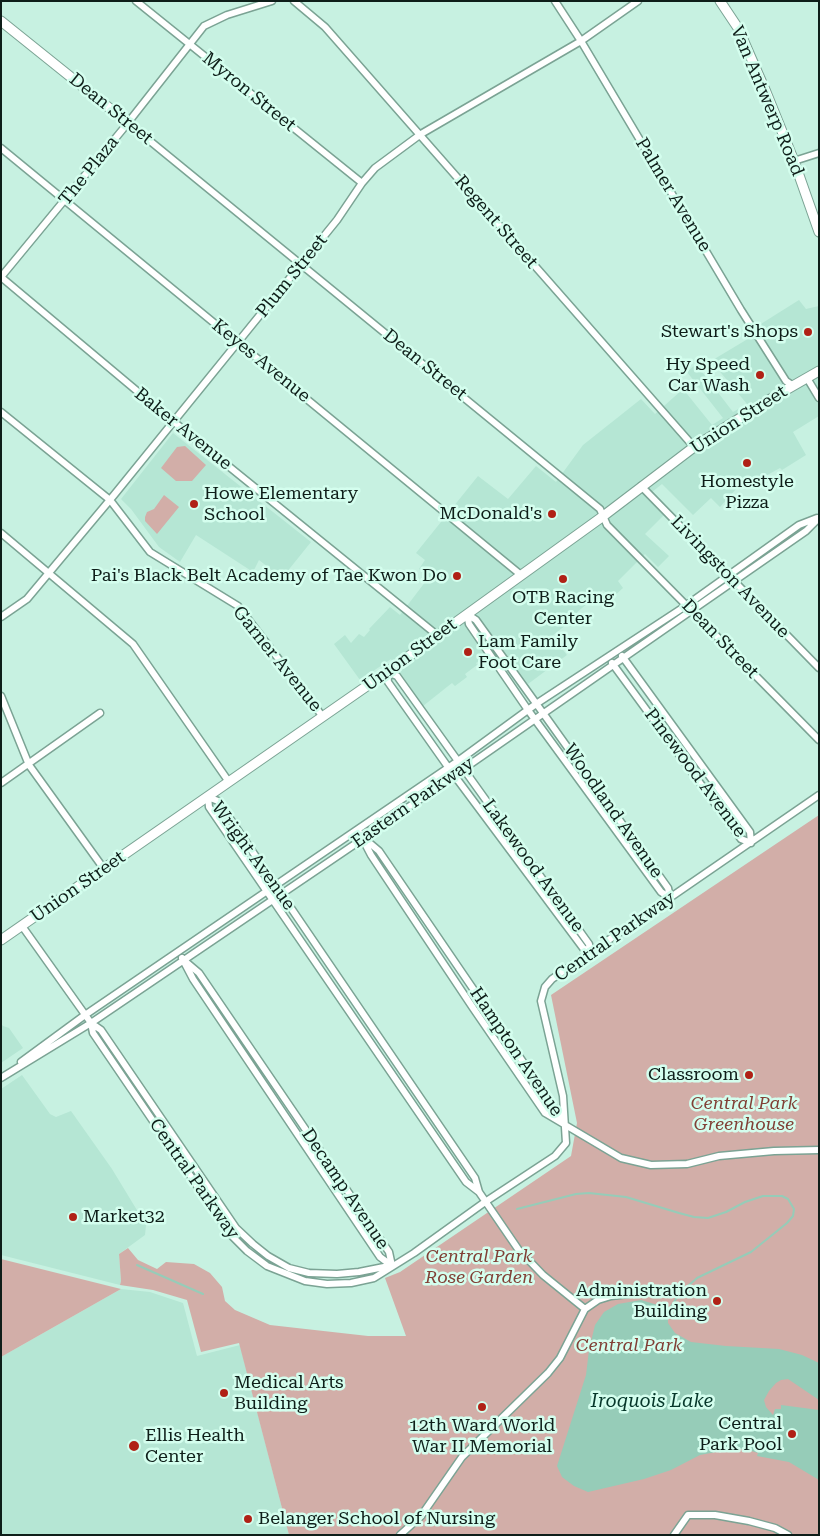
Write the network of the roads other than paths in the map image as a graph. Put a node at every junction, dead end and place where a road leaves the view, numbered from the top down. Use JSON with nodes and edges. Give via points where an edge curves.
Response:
{"nodes":[{"id":1,"x":136,"y":1,"type":"edge"},
{"id":2,"x":272,"y":1,"type":"edge"},
{"id":3,"x":294,"y":1,"type":"edge"},
{"id":4,"x":555,"y":1,"type":"edge"},
{"id":5,"x":638,"y":1,"type":"edge"},
{"id":6,"x":720,"y":1,"type":"edge"},
{"id":7,"x":1,"y":21,"type":"edge"},
{"id":8,"x":581,"y":41,"type":"junction"},
{"id":9,"x":189,"y":43,"type":"junction"},
{"id":10,"x":128,"y":123,"type":"junction"},
{"id":11,"x":421,"y":134,"type":"junction"},
{"id":12,"x":1,"y":148,"type":"edge"},
{"id":13,"x":819,"y":153,"type":"edge"},
{"id":14,"x":794,"y":161,"type":"junction"},
{"id":15,"x":362,"y":183,"type":"junction"},
{"id":16,"x":65,"y":200,"type":"junction"},
{"id":17,"x":819,"y":232,"type":"edge"},
{"id":18,"x":301,"y":264,"type":"junction"},
{"id":19,"x":1,"y":277,"type":"edge"},
{"id":20,"x":238,"y":343,"type":"junction"},
{"id":21,"x":819,"y":371,"type":"edge"},
{"id":22,"x":807,"y":378,"type":"junction"},
{"id":23,"x":792,"y":386,"type":"junction"},
{"id":24,"x":819,"y":398,"type":"edge"},
{"id":25,"x":1,"y":412,"type":"edge"},
{"id":26,"x":174,"y":422,"type":"junction"},
{"id":27,"x":694,"y":447,"type":"junction"},
{"id":28,"x":641,"y":486,"type":"junction"},
{"id":29,"x":110,"y":500,"type":"junction"},
{"id":30,"x":602,"y":517,"type":"junction"},
{"id":31,"x":819,"y":518,"type":"edge"},
{"id":32,"x":1,"y":533,"type":"edge"},
{"id":33,"x":48,"y":574,"type":"junction"},
{"id":34,"x":521,"y":575,"type":"junction"},
{"id":35,"x":728,"y":575,"type":"junction"},
{"id":36,"x":734,"y":581,"type":"junction"},
{"id":37,"x":689,"y":607,"type":"junction"},
{"id":38,"x":467,"y":614,"type":"junction"},
{"id":39,"x":1,"y":617,"type":"edge"},
{"id":40,"x":437,"y":634,"type":"junction"},
{"id":41,"x":618,"y":650,"type":"junction"},
{"id":42,"x":607,"y":657,"type":"junction"},
{"id":43,"x":623,"y":658,"type":"junction"},
{"id":44,"x":614,"y":665,"type":"junction"},
{"id":45,"x":819,"y":668,"type":"edge"},
{"id":46,"x":387,"y":672,"type":"junction"},
{"id":47,"x":1,"y":696,"type":"edge"},
{"id":48,"x":536,"y":704,"type":"junction"},
{"id":49,"x":528,"y":710,"type":"junction"},
{"id":50,"x":100,"y":713,"type":"dead end"},
{"id":51,"x":543,"y":713,"type":"junction"},
{"id":52,"x":424,"y":714,"type":"junction"},
{"id":53,"x":323,"y":717,"type":"junction"},
{"id":54,"x":535,"y":719,"type":"junction"},
{"id":55,"x":416,"y":720,"type":"junction"},
{"id":56,"x":819,"y":740,"type":"edge"},
{"id":57,"x":458,"y":761,"type":"junction"},
{"id":58,"x":29,"y":765,"type":"junction"},
{"id":59,"x":448,"y":767,"type":"junction"},
{"id":60,"x":463,"y":768,"type":"junction"},
{"id":61,"x":454,"y":774,"type":"junction"},
{"id":62,"x":229,"y":782,"type":"junction"},
{"id":63,"x":1,"y":783,"type":"edge"},
{"id":64,"x":819,"y":795,"type":"edge"},
{"id":65,"x":208,"y":797,"type":"junction"},
{"id":66,"x":358,"y":830,"type":"junction"},
{"id":67,"x":364,"y":838,"type":"junction"},
{"id":68,"x":751,"y":843,"type":"junction"},
{"id":69,"x":104,"y":869,"type":"junction"},
{"id":70,"x":276,"y":886,"type":"junction"},
{"id":71,"x":267,"y":891,"type":"junction"},
{"id":72,"x":281,"y":893,"type":"junction"},
{"id":73,"x":272,"y":898,"type":"junction"},
{"id":74,"x":670,"y":898,"type":"junction"},
{"id":75,"x":22,"y":926,"type":"junction"},
{"id":76,"x":1,"y":940,"type":"edge"},
{"id":77,"x":590,"y":952,"type":"junction"},
{"id":78,"x":178,"y":953,"type":"junction"},
{"id":79,"x":183,"y":960,"type":"junction"},
{"id":80,"x":85,"y":1014,"type":"junction"},
{"id":81,"x":91,"y":1023,"type":"junction"},
{"id":82,"x":1,"y":1077,"type":"edge"},
{"id":83,"x":566,"y":1126,"type":"junction"},
{"id":84,"x":819,"y":1150,"type":"edge"},
{"id":85,"x":479,"y":1192,"type":"junction"},
{"id":86,"x":485,"y":1202,"type":"junction"},
{"id":87,"x":392,"y":1266,"type":"junction"},
{"id":88,"x":628,"y":1294,"type":"dead end"},
{"id":89,"x":586,"y":1309,"type":"junction"},
{"id":90,"x":400,"y":1535,"type":"edge"},
{"id":91,"x":674,"y":1535,"type":"edge"},
{"id":92,"x":788,"y":1535,"type":"edge"}],
"edges":[{"from":1,"to":9,"type":"street","name":"Myron Street"},
{"from":2,"to":9,"type":"street","name":"The Plaza","via":[[204,26]]},
{"from":3,"to":11,"type":"street","name":"Regent Street","via":[[325,27]]},
{"from":4,"to":8,"type":"street","name":"Palmer Avenue"},
{"from":5,"to":8,"type":"street","name":"Plum Street"},
{"from":6,"to":14,"type":"main road","name":"Van Antwerp Road","via":[[738,28]]},
{"from":7,"to":10,"type":"main road","name":"Dean Street"},
{"from":8,"to":11,"type":"street","name":"Plum Street"},
{"from":8,"to":23,"type":"street","name":"Palmer Avenue","via":[[741,310]]},
{"from":9,"to":10,"type":"street","name":"The Plaza"},
{"from":9,"to":15,"type":"street","name":"Myron Street"},
{"from":10,"to":16,"type":"street","name":"The Plaza"},
{"from":10,"to":18,"type":"street","name":"Dean Street"},
{"from":11,"to":15,"type":"street","name":"Plum Street","via":[[375,168]]},
{"from":11,"to":27,"type":"street","name":"Regent Street"},
{"from":12,"to":16,"type":"street","name":"Keyes Avenue"},
{"from":13,"to":14,"type":"street"},
{"from":14,"to":17,"type":"main road","name":"Van Antwerp Road"},
{"from":15,"to":18,"type":"street","name":"Plum Street"},
{"from":16,"to":19,"type":"street","name":"The Plaza"},
{"from":16,"to":20,"type":"street","name":"Keyes Avenue"},
{"from":18,"to":20,"type":"street","name":"Plum Street"},
{"from":18,"to":30,"type":"street","name":"Dean Street","via":[[600,508]]},
{"from":19,"to":26,"type":"street","name":"Baker Avenue"},
{"from":20,"to":26,"type":"street","name":"Plum Street"},
{"from":20,"to":34,"type":"street","name":"Keyes Avenue"},
{"from":21,"to":22,"type":"main road","name":"Union Street"},
{"from":22,"to":23,"type":"main road","name":"Union Street"},
{"from":22,"to":24,"type":"street"},
{"from":23,"to":27,"type":"main road","name":"Union Street"},
{"from":25,"to":29,"type":"street","name":"Garner Avenue"},
{"from":26,"to":29,"type":"street","name":"Plum Street"},
{"from":26,"to":40,"type":"street","name":"Baker Avenue"},
{"from":27,"to":28,"type":"main road","name":"Union Street"},
{"from":28,"to":30,"type":"main road","name":"Union Street"},
{"from":28,"to":35,"type":"street","name":"Livingston Avenue"},
{"from":29,"to":33,"type":"street","name":"Plum Street"},
{"from":29,"to":53,"type":"street","name":"Garner Avenue","via":[[150,552],[238,606]]},
{"from":30,"to":34,"type":"main road","name":"Union Street"},
{"from":30,"to":37,"type":"street","name":"Dean Street"},
{"from":31,"to":35,"type":"street","name":"Eastern Parkway","via":[[799,525]]},
{"from":31,"to":36,"type":"street","name":"Eastern Parkway","via":[[806,531]]},
{"from":32,"to":33,"type":"street"},
{"from":33,"to":39,"type":"street","name":"Plum Street","via":[[27,599]]},
{"from":33,"to":62,"type":"street","via":[[133,644]]},
{"from":34,"to":38,"type":"main road","name":"Union Street"},
{"from":35,"to":36,"type":"street","name":"Livingston Avenue"},
{"from":35,"to":37,"type":"street","name":"Eastern Parkway"},
{"from":36,"to":37,"type":"street","name":"Eastern Parkway"},
{"from":36,"to":45,"type":"street","name":"Livingston Avenue"},
{"from":37,"to":41,"type":"street","name":"Eastern Parkway"},
{"from":37,"to":43,"type":"street","name":"Eastern Parkway"},
{"from":37,"to":56,"type":"street","name":"Dean Street"},
{"from":38,"to":40,"type":"main road","name":"Union Street"},
{"from":38,"to":48,"type":"street","name":"Woodland Avenue","via":[[476,620]]},
{"from":38,"to":49,"type":"street","name":"Woodland Avenue","via":[[469,624]]},
{"from":40,"to":46,"type":"main road","name":"Union Street"},
{"from":41,"to":42,"type":"street","name":"Eastern Parkway"},
{"from":41,"to":43,"type":"street","name":"Pinewood Avenue"},
{"from":42,"to":44,"type":"street","name":"Pinewood Avenue"},
{"from":42,"to":48,"type":"street","name":"Eastern Parkway"},
{"from":43,"to":44,"type":"street","name":"Eastern Parkway"},
{"from":43,"to":68,"type":"street","name":"Pinewood Avenue","via":[[750,832]]},
{"from":44,"to":51,"type":"street","name":"Eastern Parkway"},
{"from":44,"to":68,"type":"street","name":"Pinewood Avenue","via":[[741,840]]},
{"from":46,"to":52,"type":"street","name":"Lakewood Avenue","via":[[396,676]]},
{"from":46,"to":53,"type":"main road","name":"Union Street"},
{"from":46,"to":55,"type":"street","name":"Lakewood Avenue","via":[[388,682]]},
{"from":47,"to":58,"type":"street"},
{"from":48,"to":49,"type":"street","name":"Eastern Parkway"},
{"from":48,"to":51,"type":"street","name":"Woodland Avenue"},
{"from":49,"to":54,"type":"street","name":"Woodland Avenue"},
{"from":49,"to":57,"type":"street","name":"Eastern Parkway"},
{"from":50,"to":58,"type":"street"},
{"from":51,"to":54,"type":"street","name":"Eastern Parkway"},
{"from":51,"to":74,"type":"street","name":"Woodland Avenue","via":[[668,888]]},
{"from":52,"to":55,"type":"street"},
{"from":52,"to":57,"type":"street","name":"Lakewood Avenue"},
{"from":53,"to":62,"type":"main road","name":"Union Street"},
{"from":54,"to":60,"type":"street","name":"Eastern Parkway"},
{"from":54,"to":74,"type":"street","name":"Woodland Avenue","via":[[661,892]]},
{"from":55,"to":59,"type":"street","name":"Lakewood Avenue"},
{"from":57,"to":59,"type":"street","name":"Eastern Parkway"},
{"from":57,"to":60,"type":"street","name":"Lakewood Avenue"},
{"from":58,"to":63,"type":"street"},
{"from":58,"to":69,"type":"street"},
{"from":59,"to":61,"type":"street","name":"Lakewood Avenue"},
{"from":59,"to":66,"type":"street","name":"Eastern Parkway"},
{"from":60,"to":61,"type":"street","name":"Eastern Parkway"},
{"from":60,"to":77,"type":"street","name":"Lakewood Avenue","via":[[589,944]]},
{"from":61,"to":67,"type":"street","name":"Eastern Parkway"},
{"from":61,"to":77,"type":"street","name":"Lakewood Avenue","via":[[583,948]]},
{"from":62,"to":65,"type":"main road","name":"Union Street"},
{"from":64,"to":68,"type":"street","name":"Central Parkway"},
{"from":65,"to":69,"type":"main road","name":"Union Street"},
{"from":65,"to":70,"type":"street","name":"Wright Avenue","via":[[218,801]]},
{"from":65,"to":71,"type":"street","name":"Wright Avenue","via":[[209,807]]},
{"from":66,"to":67,"type":"street","name":"Hampton Avenue"},
{"from":66,"to":70,"type":"street","name":"Eastern Parkway"},
{"from":67,"to":72,"type":"street","name":"Eastern Parkway"},
{"from":67,"to":83,"type":"street","name":"Hampton Avenue","via":[[379,851]]},
{"from":67,"to":83,"type":"street","name":"Hampton Avenue","via":[[372,855],[523,1082],[545,1113]]},
{"from":68,"to":74,"type":"street","name":"Central Parkway"},
{"from":69,"to":75,"type":"main road","name":"Union Street"},
{"from":70,"to":71,"type":"street","name":"Eastern Parkway"},
{"from":70,"to":72,"type":"street","name":"Wright Avenue"},
{"from":71,"to":73,"type":"street","name":"Wright Avenue"},
{"from":71,"to":78,"type":"street","name":"Eastern Parkway"},
{"from":72,"to":73,"type":"street","name":"Eastern Parkway"},
{"from":72,"to":85,"type":"street","name":"Wright Avenue","via":[[476,1178]]},
{"from":73,"to":79,"type":"street","name":"Eastern Parkway"},
{"from":73,"to":85,"type":"street","name":"Wright Avenue","via":[[466,1182]]},
{"from":74,"to":77,"type":"street","name":"Central Parkway"},
{"from":75,"to":76,"type":"main road","name":"Union Street"},
{"from":75,"to":80,"type":"street","name":"Central Parkway"},
{"from":77,"to":83,"type":"street","name":"Central Parkway","via":[[552,979],[541,1002],[563,1096]]},
{"from":78,"to":79,"type":"street","name":"Decamp Avenue"},
{"from":78,"to":80,"type":"street","name":"Eastern Parkway"},
{"from":79,"to":81,"type":"street","name":"Eastern Parkway"},
{"from":79,"to":87,"type":"street","name":"Decamp Avenue","via":[[380,1257]]},
{"from":80,"to":81,"type":"street","name":"Central Parkway"},
{"from":80,"to":82,"type":"street","name":"Eastern Parkway"},
{"from":81,"to":82,"type":"street","name":"Eastern Parkway"},
{"from":81,"to":87,"type":"street","name":"Central Parkway","via":[[101,1030],[236,1228],[253,1244],[289,1268],[309,1273],[336,1274]]},
{"from":81,"to":87,"type":"street","name":"Central Parkway","via":[[94,1033],[230,1234],[247,1251],[267,1266],[318,1283],[350,1283],[374,1278]]},
{"from":83,"to":84,"type":"street","via":[[621,1158],[650,1165],[687,1164],[719,1156],[774,1151]]},
{"from":83,"to":86,"type":"street","name":"Central Parkway","via":[[566,1143],[555,1156]]},
{"from":85,"to":86,"type":"street","name":"Wright Avenue"},
{"from":86,"to":87,"type":"street","name":"Central Parkway"},
{"from":86,"to":89,"type":"street","name":"Wright Avenue","via":[[543,1275]]},
{"from":88,"to":89,"type":"street","via":[[605,1298]]},
{"from":89,"to":90,"type":"street","via":[[560,1358],[462,1457],[422,1516]]},
{"from":91,"to":92,"type":"street","via":[[688,1516],[715,1516],[775,1528]]}]}
